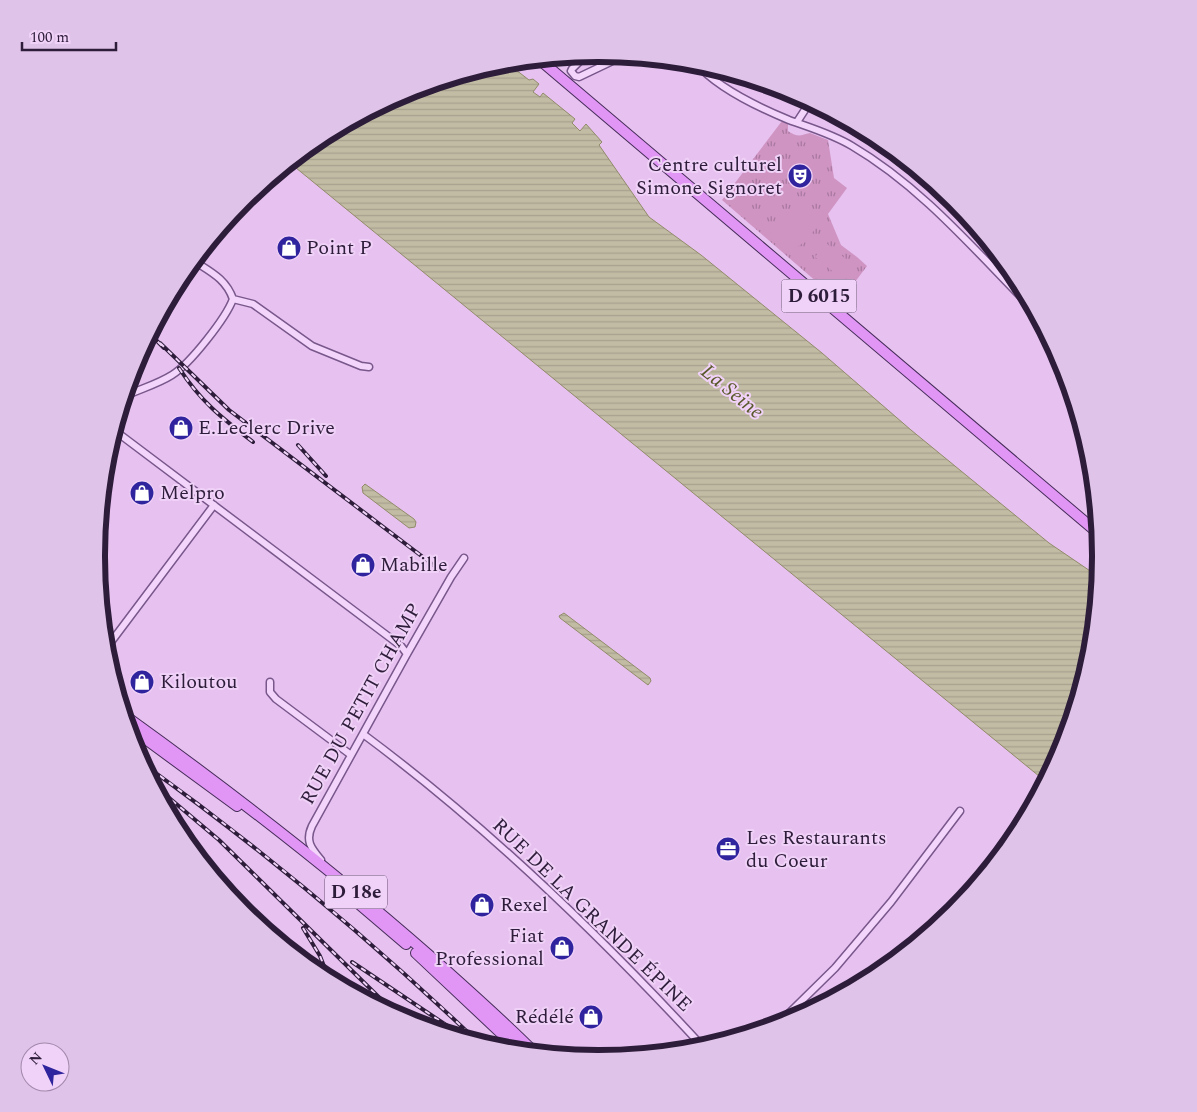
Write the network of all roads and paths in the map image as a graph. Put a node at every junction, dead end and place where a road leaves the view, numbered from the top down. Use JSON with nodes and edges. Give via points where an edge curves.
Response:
{"nodes":[{"id":1,"x":578,"y":63,"type":"edge"},
{"id":2,"x":608,"y":63,"type":"edge"},
{"id":3,"x":547,"y":66,"type":"edge"},
{"id":4,"x":707,"y":75,"type":"edge"},
{"id":5,"x":806,"y":108,"type":"edge"},
{"id":6,"x":797,"y":122,"type":"junction"},
{"id":7,"x":200,"y":265,"type":"edge"},
{"id":8,"x":1011,"y":285,"type":"edge"},
{"id":9,"x":233,"y":299,"type":"junction"},
{"id":10,"x":369,"y":367,"type":"dead end"},
{"id":11,"x":133,"y":393,"type":"edge"},
{"id":12,"x":120,"y":435,"type":"edge"},
{"id":13,"x":214,"y":505,"type":"junction"},
{"id":14,"x":1091,"y":527,"type":"edge"},
{"id":15,"x":464,"y":558,"type":"dead end"},
{"id":16,"x":112,"y":642,"type":"edge"},
{"id":17,"x":407,"y":654,"type":"junction"},
{"id":18,"x":270,"y":682,"type":"dead end"},
{"id":19,"x":135,"y":724,"type":"edge"},
{"id":20,"x":138,"y":732,"type":"edge"},
{"id":21,"x":363,"y":734,"type":"junction"},
{"id":22,"x":162,"y":747,"type":"junction"},
{"id":23,"x":351,"y":755,"type":"junction"},
{"id":24,"x":960,"y":811,"type":"dead end"},
{"id":25,"x":327,"y":867,"type":"junction"},
{"id":26,"x":792,"y":1010,"type":"edge"},
{"id":27,"x":696,"y":1040,"type":"edge"},
{"id":28,"x":510,"y":1041,"type":"edge"},
{"id":29,"x":525,"y":1044,"type":"edge"}],
"edges":[{"from":1,"to":2,"type":"street","via":[[572,73],[579,76]]},
{"from":3,"to":14,"type":"main road","number":"D 6015"},
{"from":4,"to":6,"type":"street","via":[[728,90]]},
{"from":5,"to":6,"type":"street"},
{"from":6,"to":8,"type":"street","via":[[851,145],[892,174],[952,226]]},
{"from":7,"to":9,"type":"street","via":[[226,283]]},
{"from":9,"to":10,"type":"street","via":[[253,304],[312,346]]},
{"from":9,"to":11,"type":"street","via":[[228,311],[187,363],[172,375]]},
{"from":12,"to":13,"type":"street"},
{"from":13,"to":16,"type":"street"},
{"from":13,"to":17,"type":"street","via":[[402,646]]},
{"from":15,"to":17,"type":"street","name":"RUE DU PETIT CHAMP"},
{"from":17,"to":21,"type":"street","name":"RUE DU PETIT CHAMP"},
{"from":18,"to":23,"type":"street","via":[[270,692],[276,699]]},
{"from":19,"to":22,"type":"main road","number":"D 18e"},
{"from":20,"to":22,"type":"main road","number":"D 18e"},
{"from":21,"to":23,"type":"street","name":"RUE DU PETIT CHAMP"},
{"from":21,"to":27,"type":"street","name":"RUE DE LA GRANDE ÉPINE","via":[[526,867]]},
{"from":22,"to":25,"type":"main road","number":"D 18e","via":[[227,790]]},
{"from":22,"to":28,"type":"main road","number":"D 18e","via":[[329,878],[417,954]]},
{"from":23,"to":25,"type":"street","name":"RUE DU PETIT CHAMP","via":[[308,833],[312,849]]},
{"from":24,"to":26,"type":"street","via":[[845,957]]},
{"from":25,"to":29,"type":"main road","number":"D 18e","via":[[451,974]]}]}
